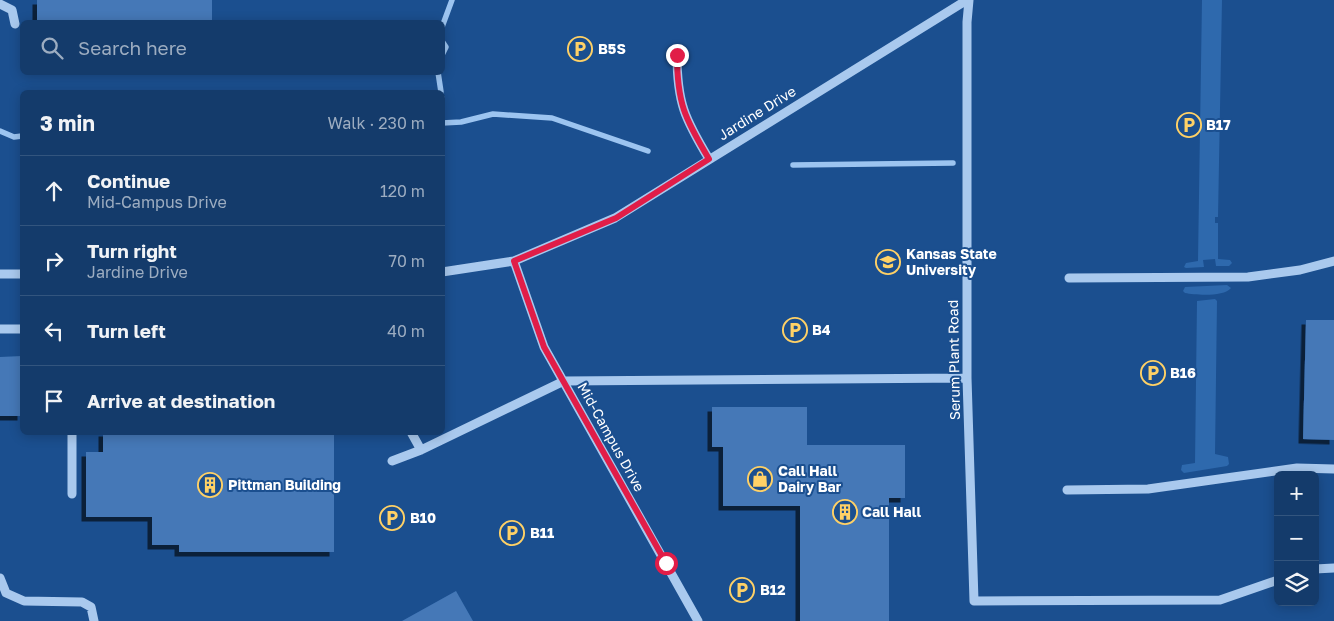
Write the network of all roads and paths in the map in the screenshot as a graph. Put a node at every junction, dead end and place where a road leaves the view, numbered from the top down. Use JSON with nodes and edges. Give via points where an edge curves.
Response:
{"nodes":[{"id":1,"x":968,"y":0,"type":"edge"},
{"id":2,"x":0,"y":4,"type":"edge"},
{"id":3,"x":15,"y":24,"type":"dead end"},
{"id":4,"x":677,"y":55,"type":"dead end"},
{"id":5,"x":709,"y":159,"type":"junction"},
{"id":6,"x":514,"y":261,"type":"junction"},
{"id":7,"x":1334,"y":261,"type":"edge"},
{"id":8,"x":445,"y":272,"type":"edge"},
{"id":9,"x":0,"y":274,"type":"edge"},
{"id":10,"x":20,"y":274,"type":"edge"},
{"id":11,"x":1069,"y":278,"type":"dead end"},
{"id":12,"x":0,"y":329,"type":"edge"},
{"id":13,"x":20,"y":329,"type":"edge"},
{"id":14,"x":967,"y":378,"type":"junction"},
{"id":15,"x":564,"y":381,"type":"junction"},
{"id":16,"x":72,"y":435,"type":"edge"},
{"id":17,"x":413,"y":435,"type":"edge"},
{"id":18,"x":421,"y":450,"type":"junction"},
{"id":19,"x":392,"y":461,"type":"dead end"},
{"id":20,"x":1334,"y":469,"type":"edge"},
{"id":21,"x":1066,"y":490,"type":"dead end"},
{"id":22,"x":72,"y":494,"type":"dead end"},
{"id":23,"x":1334,"y":568,"type":"edge"},
{"id":24,"x":1319,"y":569,"type":"edge"},
{"id":25,"x":0,"y":578,"type":"edge"},
{"id":26,"x":1274,"y":581,"type":"edge"},
{"id":27,"x":94,"y":621,"type":"edge"},
{"id":28,"x":698,"y":621,"type":"edge"}],
"edges":[{"from":1,"to":5,"type":"street","name":"Jardine Drive"},
{"from":1,"to":14,"type":"street","name":"Serum Plant Road"},
{"from":2,"to":3,"type":"street","via":[[12,10]]},
{"from":4,"to":5,"type":"street","via":[[677,83],[685,119]]},
{"from":5,"to":6,"type":"street","name":"Jardine Drive","via":[[616,218]]},
{"from":6,"to":8,"type":"street","name":"Jardine Drive"},
{"from":6,"to":15,"type":"street","name":"Mid-Campus Drive","via":[[544,347]]},
{"from":7,"to":11,"type":"street","via":[[1300,270],[1248,277]]},
{"from":9,"to":10,"type":"street"},
{"from":12,"to":13,"type":"street"},
{"from":14,"to":15,"type":"street"},
{"from":14,"to":26,"type":"street","name":"Serum Plant Road","via":[[974,600],[1220,600]]},
{"from":15,"to":18,"type":"street"},
{"from":15,"to":28,"type":"street","name":"Mid-Campus Drive"},
{"from":16,"to":22,"type":"street"},
{"from":17,"to":18,"type":"street"},
{"from":18,"to":19,"type":"street"},
{"from":20,"to":21,"type":"street","via":[[1297,468],[1148,489]]},
{"from":23,"to":24,"type":"street"},
{"from":25,"to":27,"type":"street","via":[[6,593],[24,600],[82,602],[91,607]]}]}
